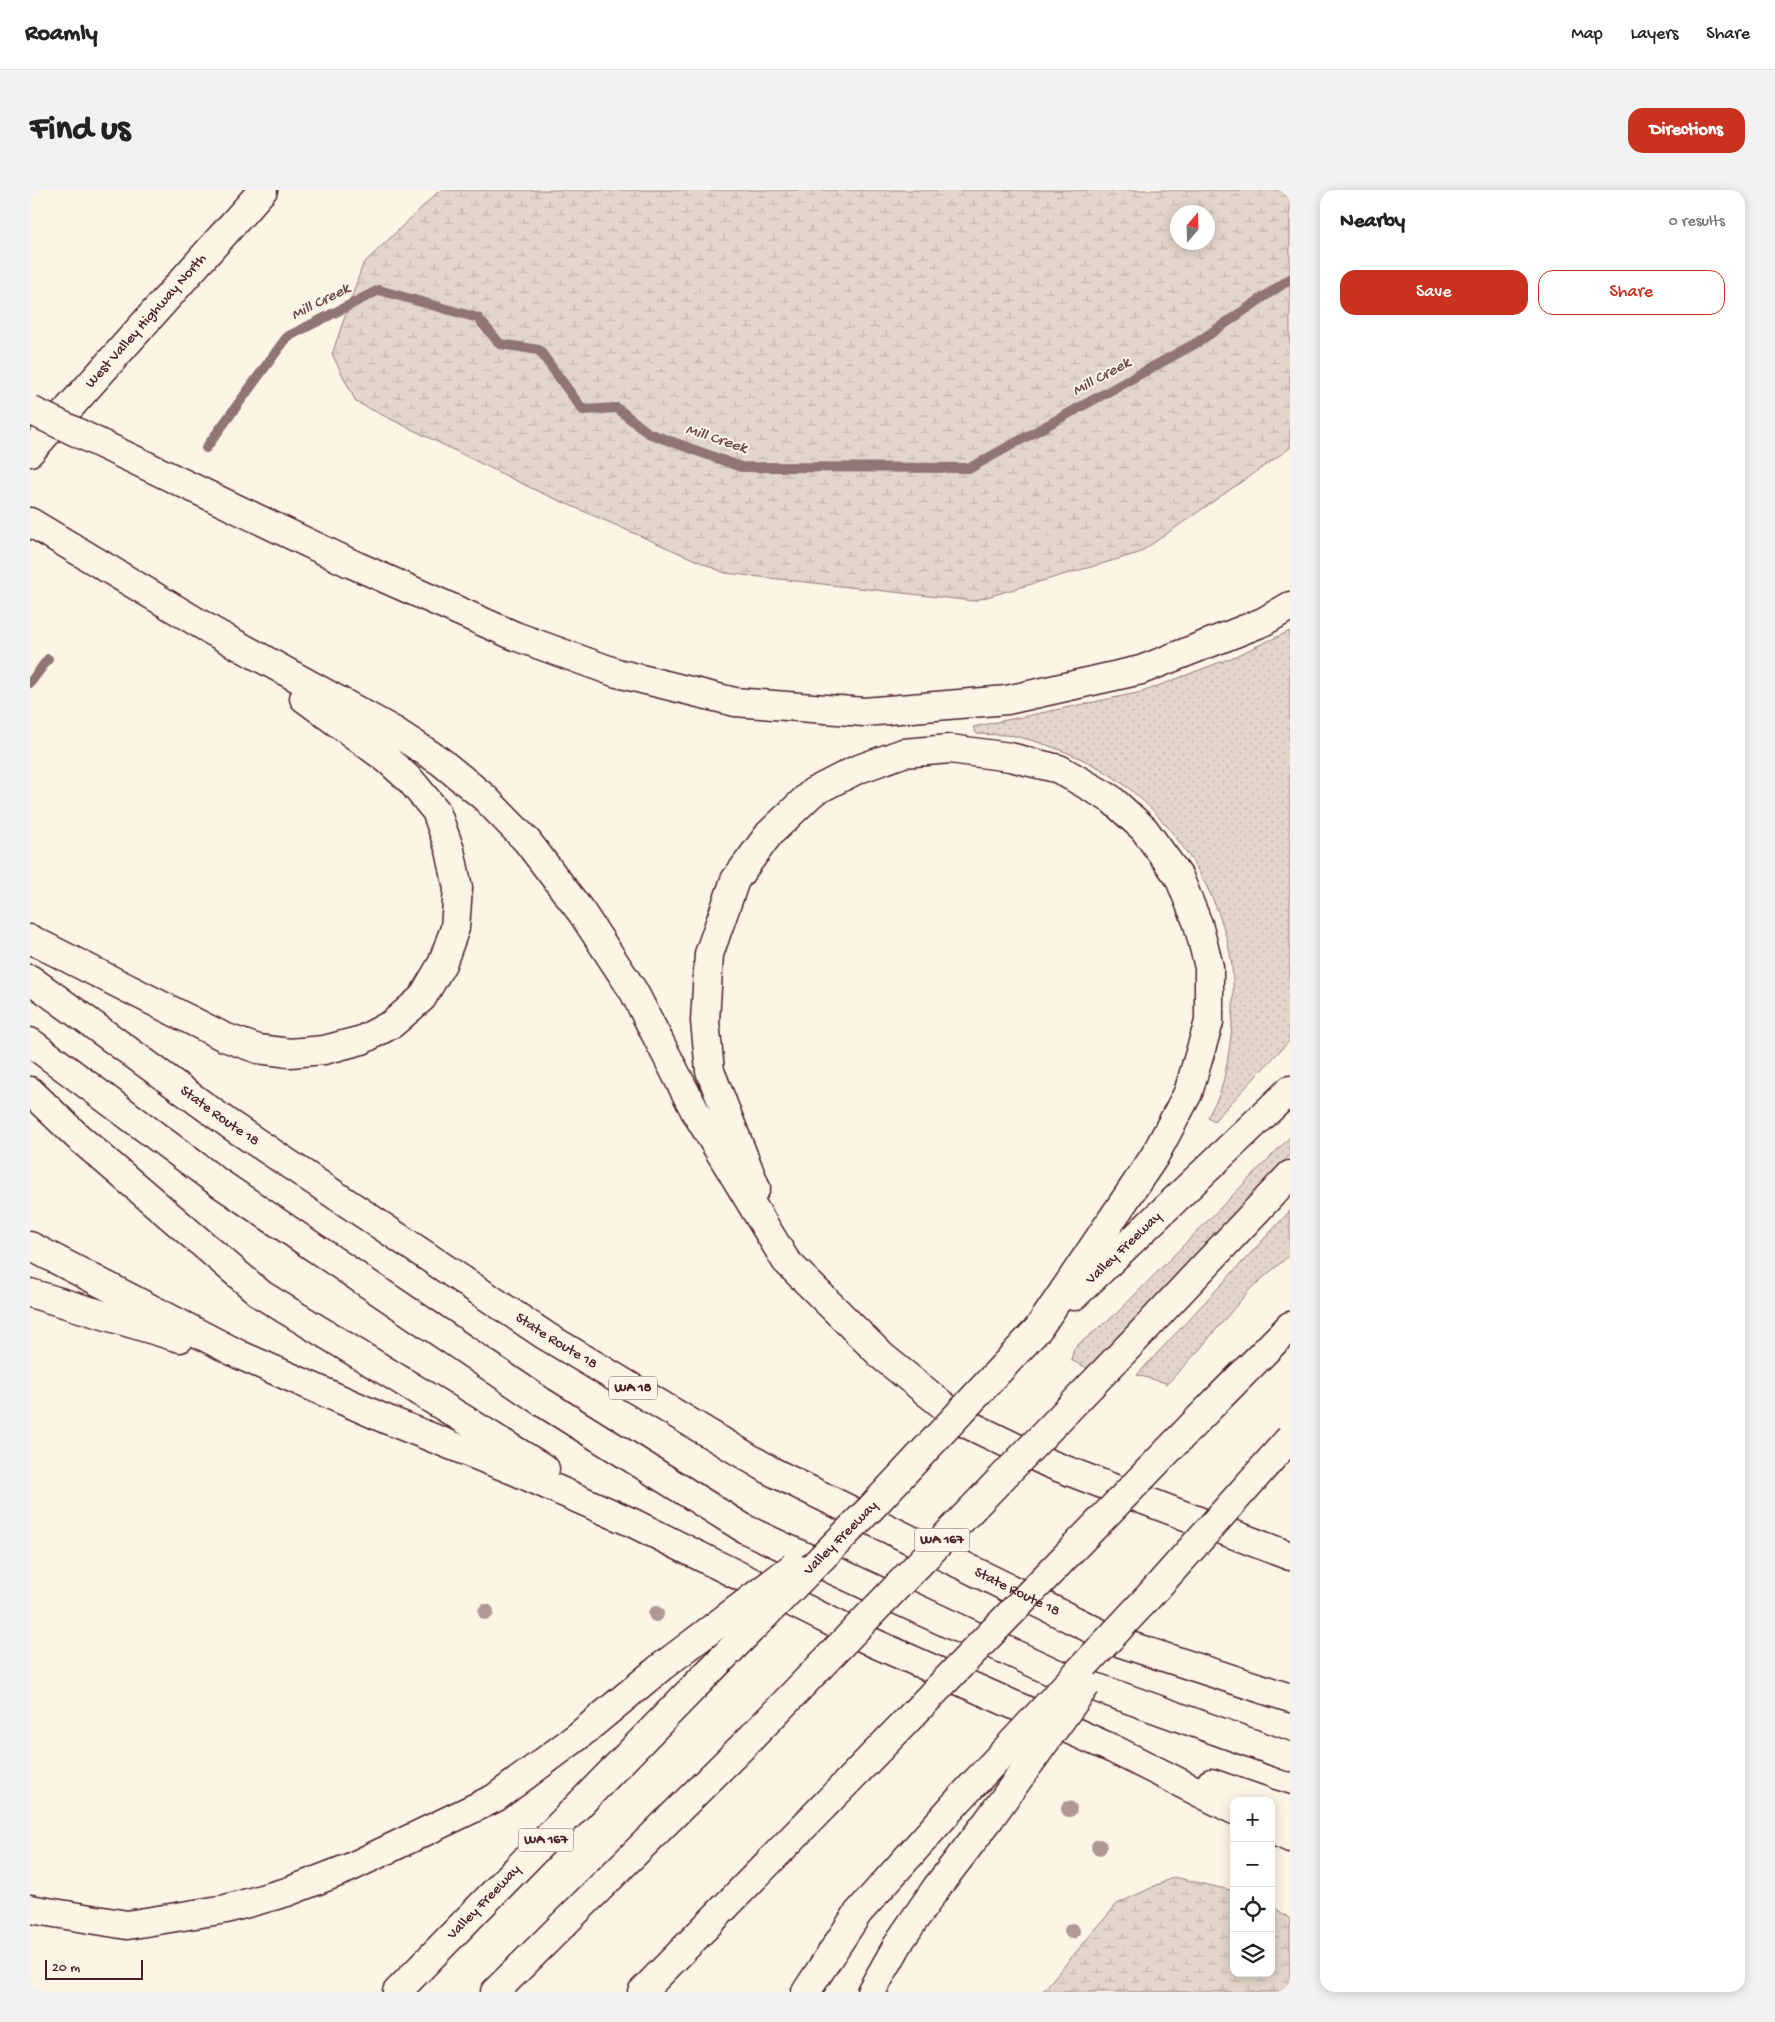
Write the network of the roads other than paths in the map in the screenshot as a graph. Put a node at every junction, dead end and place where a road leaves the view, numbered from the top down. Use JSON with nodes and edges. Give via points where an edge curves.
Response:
{"nodes":[{"id":1,"x":263,"y":190,"type":"edge"},
{"id":2,"x":30,"y":410,"type":"edge"},
{"id":3,"x":30,"y":452,"type":"edge"},
{"id":4,"x":30,"y":522,"type":"edge"},
{"id":5,"x":1290,"y":606,"type":"edge"},
{"id":6,"x":212,"y":631,"type":"junction"},
{"id":7,"x":30,"y":939,"type":"edge"},
{"id":8,"x":30,"y":979,"type":"edge"},
{"id":9,"x":30,"y":1042,"type":"edge"},
{"id":10,"x":1290,"y":1090,"type":"edge"},
{"id":11,"x":30,"y":1091,"type":"edge"},
{"id":12,"x":1290,"y":1175,"type":"edge"},
{"id":13,"x":30,"y":1246,"type":"edge"},
{"id":14,"x":786,"y":1261,"type":"junction"},
{"id":15,"x":30,"y":1294,"type":"edge"},
{"id":16,"x":1290,"y":1326,"type":"edge"},
{"id":17,"x":1038,"y":1329,"type":"junction"},
{"id":18,"x":240,"y":1355,"type":"junction"},
{"id":19,"x":1290,"y":1438,"type":"edge"},
{"id":20,"x":872,"y":1507,"type":"junction"},
{"id":21,"x":633,"y":1523,"type":"junction"},
{"id":22,"x":1290,"y":1556,"type":"edge"},
{"id":23,"x":1152,"y":1593,"type":"junction"},
{"id":24,"x":1290,"y":1698,"type":"edge"},
{"id":25,"x":1113,"y":1749,"type":"junction"},
{"id":26,"x":1290,"y":1757,"type":"edge"},
{"id":27,"x":1251,"y":1797,"type":"edge"},
{"id":28,"x":1275,"y":1805,"type":"edge"},
{"id":29,"x":1230,"y":1808,"type":"edge"},
{"id":30,"x":1290,"y":1810,"type":"edge"},
{"id":31,"x":1275,"y":1831,"type":"edge"},
{"id":32,"x":1290,"y":1838,"type":"edge"},
{"id":33,"x":30,"y":1909,"type":"edge"},
{"id":34,"x":397,"y":1992,"type":"edge"},
{"id":35,"x":495,"y":1992,"type":"edge"},
{"id":36,"x":642,"y":1992,"type":"edge"},
{"id":37,"x":806,"y":1992,"type":"edge"},
{"id":38,"x":871,"y":1992,"type":"edge"}],
"edges":[{"from":1,"to":3,"type":"main road","name":"West Valley Highway North"},
{"from":2,"to":5,"type":"main road","bridge":true,"via":[[350,563],[515,636],[618,673],[735,702],[864,712],[1007,700],[1141,670],[1263,622]]},
{"from":4,"to":6,"type":"main road"},
{"from":6,"to":7,"type":"main road","via":[[388,760],[436,811],[450,850],[458,888],[455,928],[442,964],[422,998],[392,1024],[362,1040],[324,1050],[290,1052],[258,1049],[224,1037]]},
{"from":6,"to":14,"type":"main road","via":[[394,731],[440,761],[484,798],[527,841],[582,913],[634,992],[695,1111]]},
{"from":8,"to":24,"type":"main road","name":"State Route 18","number":"WA 18","via":[[229,1124],[538,1331],[773,1472],[1118,1642]]},
{"from":9,"to":26,"type":"main road","via":[[245,1200],[542,1402],[745,1529],[1053,1672]]},
{"from":10,"to":17,"type":"main road","name":"Valley Freeway","number":"WA 167"},
{"from":11,"to":21,"type":"main road","via":[[78,1138],[262,1295]]},
{"from":12,"to":35,"type":"main road","number":"WA 167","bridge":true,"via":[[750,1738]]},
{"from":13,"to":18,"type":"main road"},
{"from":14,"to":17,"type":"main road","via":[[710,1071],[705,1021],[709,954],[735,880],[769,834],[813,792],[856,770],[904,753],[950,749],[1010,757],[1059,769],[1111,799],[1144,829],[1179,876],[1198,924],[1209,967],[1209,1022],[1188,1093],[1154,1157]]},
{"from":14,"to":22,"type":"main road","via":[[883,1357],[965,1424],[1050,1464]]},
{"from":15,"to":18,"type":"main road"},
{"from":16,"to":36,"type":"main road","bridge":true},
{"from":17,"to":20,"type":"main road","name":"Valley Freeway","number":"WA 167","bridge":true},
{"from":18,"to":21,"type":"main road"},
{"from":19,"to":23,"type":"main road","bridge":true},
{"from":20,"to":33,"type":"main road","bridge":true,"via":[[495,1798],[349,1868],[287,1892],[226,1909],[127,1925]]},
{"from":20,"to":34,"type":"main road","name":"Valley Freeway","number":"WA 167","bridge":true},
{"from":21,"to":25,"type":"main road","via":[[874,1643]]},
{"from":23,"to":37,"type":"main road","bridge":true,"via":[[858,1913]]},
{"from":23,"to":38,"type":"main road","bridge":true,"via":[[937,1887],[901,1939]]},
{"from":25,"to":27,"type":"main road"},
{"from":25,"to":29,"type":"main road"},
{"from":28,"to":30,"type":"main road"},
{"from":31,"to":32,"type":"main road"}]}
